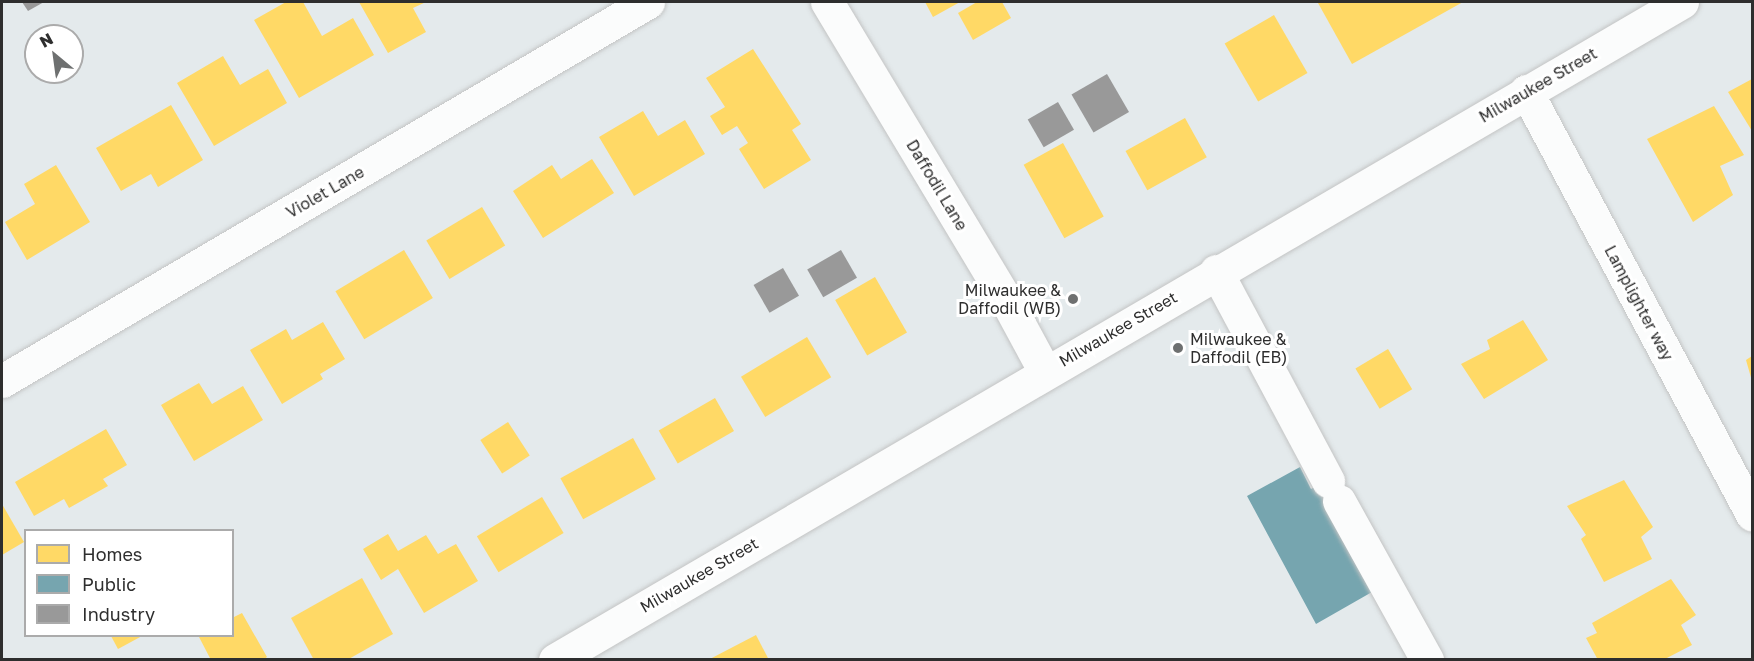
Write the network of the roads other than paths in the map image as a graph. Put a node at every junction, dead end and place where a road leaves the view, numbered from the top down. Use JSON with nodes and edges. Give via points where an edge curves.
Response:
{"nodes":[{"id":1,"x":648,"y":2,"type":"edge"},
{"id":2,"x":827,"y":2,"type":"edge"},
{"id":3,"x":1682,"y":2,"type":"edge"},
{"id":4,"x":1526,"y":91,"type":"junction"},
{"id":5,"x":1216,"y":271,"type":"junction"},
{"id":6,"x":1045,"y":372,"type":"junction"},
{"id":7,"x":2,"y":381,"type":"edge"},
{"id":8,"x":1752,"y":514,"type":"edge"},
{"id":9,"x":576,"y":654,"type":"edge"},
{"id":10,"x":1423,"y":658,"type":"edge"}],
"edges":[{"from":1,"to":7,"type":"street","name":"Violet Lane"},
{"from":2,"to":6,"type":"street","name":"Daffodil Lane","via":[[1010,305]]},
{"from":3,"to":4,"type":"street","name":"Milwaukee Street"},
{"from":4,"to":5,"type":"street","name":"Milwaukee Street"},
{"from":4,"to":8,"type":"street","name":"Lamplighter way"},
{"from":5,"to":6,"type":"street","name":"Milwaukee Street"},
{"from":5,"to":10,"type":"street"},
{"from":6,"to":9,"type":"street","name":"Milwaukee Street"}]}
